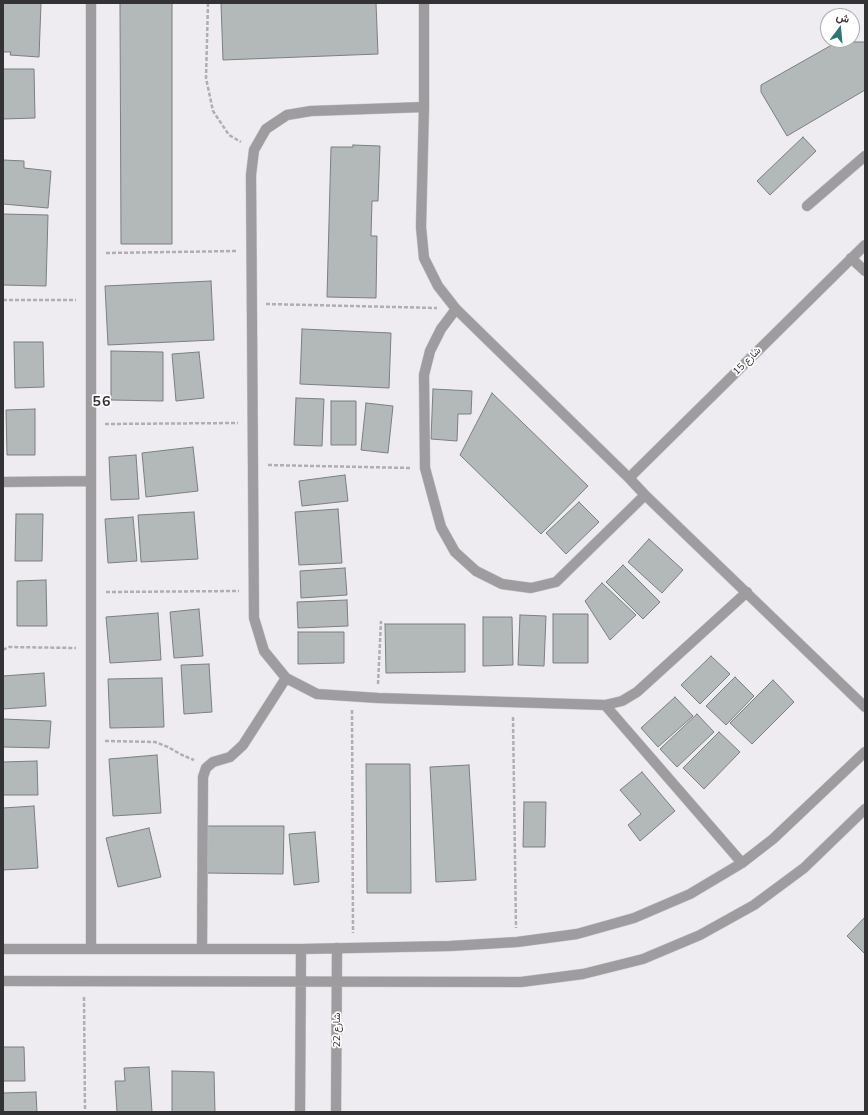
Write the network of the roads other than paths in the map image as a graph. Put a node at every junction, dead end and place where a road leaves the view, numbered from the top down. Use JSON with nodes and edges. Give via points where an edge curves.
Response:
{"nodes":[{"id":1,"x":91,"y":3,"type":"edge"},
{"id":2,"x":424,"y":3,"type":"edge"},
{"id":3,"x":424,"y":107,"type":"junction"},
{"id":4,"x":865,"y":156,"type":"edge"},
{"id":5,"x":807,"y":206,"type":"dead end"},
{"id":6,"x":865,"y":245,"type":"edge"},
{"id":7,"x":851,"y":258,"type":"junction"},
{"id":8,"x":865,"y":272,"type":"edge"},
{"id":9,"x":456,"y":309,"type":"junction"},
{"id":10,"x":629,"y":478,"type":"junction"},
{"id":11,"x":91,"y":481,"type":"junction"},
{"id":12,"x":3,"y":482,"type":"edge"},
{"id":13,"x":645,"y":495,"type":"junction"},
{"id":14,"x":747,"y":592,"type":"junction"},
{"id":15,"x":286,"y":678,"type":"junction"},
{"id":16,"x":605,"y":705,"type":"junction"},
{"id":17,"x":865,"y":707,"type":"edge"},
{"id":18,"x":865,"y":752,"type":"edge"},
{"id":19,"x":865,"y":809,"type":"edge"},
{"id":20,"x":742,"y":863,"type":"junction"},
{"id":21,"x":337,"y":948,"type":"junction"},
{"id":22,"x":3,"y":949,"type":"edge"},
{"id":23,"x":91,"y":949,"type":"junction"},
{"id":24,"x":202,"y":949,"type":"junction"},
{"id":25,"x":301,"y":949,"type":"junction"},
{"id":26,"x":3,"y":981,"type":"edge"},
{"id":27,"x":301,"y":982,"type":"junction"},
{"id":28,"x":337,"y":982,"type":"junction"},
{"id":29,"x":300,"y":1112,"type":"edge"},
{"id":30,"x":336,"y":1112,"type":"edge"}],
"edges":[{"from":1,"to":11,"type":"street"},
{"from":2,"to":3,"type":"street"},
{"from":3,"to":9,"type":"street","via":[[421,227],[424,258],[438,286]]},
{"from":3,"to":15,"type":"street","via":[[311,111],[287,115],[266,129],[254,150],[251,175],[254,618],[264,651]]},
{"from":4,"to":5,"type":"street"},
{"from":6,"to":7,"type":"street","name":"شارع 15"},
{"from":7,"to":8,"type":"street"},
{"from":7,"to":10,"type":"street","name":"شارع 15"},
{"from":9,"to":10,"type":"street"},
{"from":9,"to":13,"type":"street","via":[[441,329],[430,351],[424,375],[425,468],[441,527],[455,552],[476,571],[502,584],[531,588],[556,582]]},
{"from":10,"to":13,"type":"street"},
{"from":11,"to":12,"type":"street"},
{"from":11,"to":23,"type":"street"},
{"from":13,"to":14,"type":"street"},
{"from":14,"to":16,"type":"street","via":[[637,692],[622,701]]},
{"from":14,"to":17,"type":"street"},
{"from":15,"to":16,"type":"street","via":[[317,694],[352,697]]},
{"from":15,"to":24,"type":"street","via":[[243,745],[230,757],[213,762],[206,768],[203,776]]},
{"from":16,"to":20,"type":"street"},
{"from":18,"to":20,"type":"street","via":[[773,840]]},
{"from":19,"to":28,"type":"street","via":[[804,868],[754,905],[700,935],[643,958],[583,974],[521,982]]},
{"from":20,"to":21,"type":"street","via":[[690,894],[634,918],[577,934],[517,942],[450,946]]},
{"from":21,"to":25,"type":"street"},
{"from":21,"to":28,"type":"street","name":"شارع 22"},
{"from":22,"to":23,"type":"street"},
{"from":23,"to":24,"type":"street"},
{"from":24,"to":25,"type":"street"},
{"from":25,"to":27,"type":"street"},
{"from":26,"to":27,"type":"street"},
{"from":27,"to":28,"type":"street"},
{"from":27,"to":29,"type":"street"},
{"from":28,"to":30,"type":"street","name":"شارع 22"}]}
